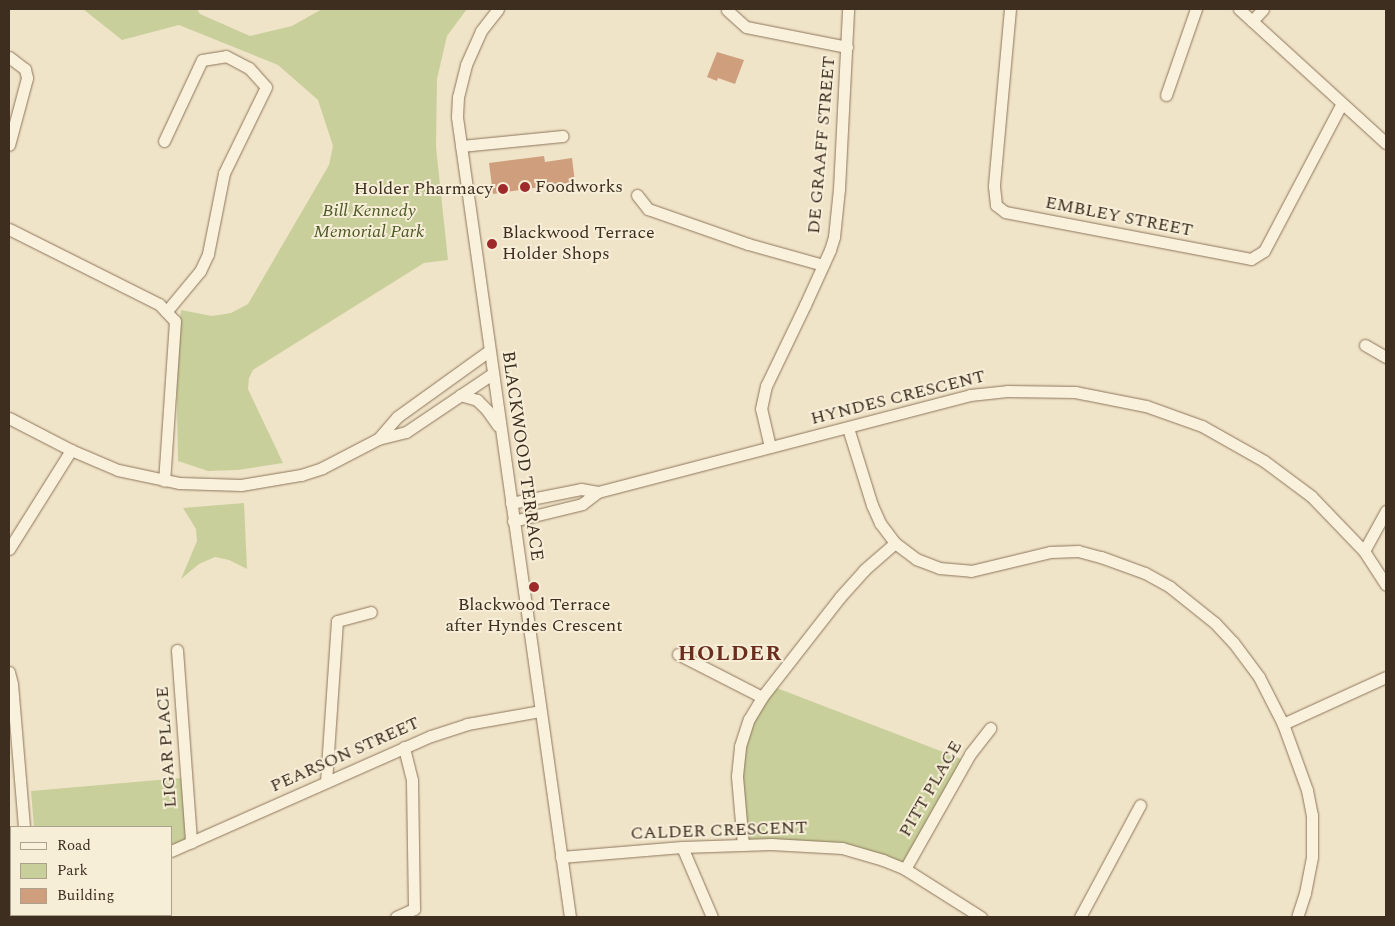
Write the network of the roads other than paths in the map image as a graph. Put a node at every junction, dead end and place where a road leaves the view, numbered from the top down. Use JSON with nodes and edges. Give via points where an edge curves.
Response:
{"nodes":[{"id":1,"x":498,"y":9,"type":"edge"},
{"id":2,"x":848,"y":9,"type":"edge"},
{"id":3,"x":1010,"y":9,"type":"edge"},
{"id":4,"x":1196,"y":9,"type":"edge"},
{"id":5,"x":1238,"y":9,"type":"edge"},
{"id":6,"x":1263,"y":9,"type":"edge"},
{"id":7,"x":727,"y":10,"type":"edge"},
{"id":8,"x":1252,"y":21,"type":"junction"},
{"id":9,"x":847,"y":46,"type":"junction"},
{"id":10,"x":9,"y":57,"type":"edge"},
{"id":11,"x":1166,"y":95,"type":"dead end"},
{"id":12,"x":1342,"y":103,"type":"junction"},
{"id":13,"x":563,"y":136,"type":"dead end"},
{"id":14,"x":164,"y":141,"type":"dead end"},
{"id":15,"x":1386,"y":143,"type":"edge"},
{"id":16,"x":9,"y":145,"type":"edge"},
{"id":17,"x":461,"y":146,"type":"junction"},
{"id":18,"x":637,"y":195,"type":"dead end"},
{"id":19,"x":9,"y":228,"type":"edge"},
{"id":20,"x":823,"y":265,"type":"junction"},
{"id":21,"x":166,"y":312,"type":"junction"},
{"id":22,"x":1365,"y":345,"type":"dead end"},
{"id":23,"x":489,"y":351,"type":"junction"},
{"id":24,"x":1386,"y":357,"type":"edge"},
{"id":25,"x":492,"y":374,"type":"junction"},
{"id":26,"x":460,"y":395,"type":"junction"},
{"id":27,"x":9,"y":418,"type":"edge"},
{"id":28,"x":848,"y":428,"type":"junction"},
{"id":29,"x":500,"y":429,"type":"junction"},
{"id":30,"x":378,"y":439,"type":"junction"},
{"id":31,"x":770,"y":447,"type":"junction"},
{"id":32,"x":71,"y":450,"type":"junction"},
{"id":33,"x":164,"y":481,"type":"junction"},
{"id":34,"x":598,"y":492,"type":"junction"},
{"id":35,"x":511,"y":503,"type":"junction"},
{"id":36,"x":1386,"y":511,"type":"edge"},
{"id":37,"x":513,"y":521,"type":"junction"},
{"id":38,"x":895,"y":543,"type":"junction"},
{"id":39,"x":9,"y":549,"type":"edge"},
{"id":40,"x":1364,"y":551,"type":"junction"},
{"id":41,"x":1386,"y":585,"type":"edge"},
{"id":42,"x":372,"y":612,"type":"dead end"},
{"id":43,"x":177,"y":650,"type":"dead end"},
{"id":44,"x":678,"y":654,"type":"dead end"},
{"id":45,"x":9,"y":672,"type":"edge"},
{"id":46,"x":1386,"y":677,"type":"edge"},
{"id":47,"x":762,"y":697,"type":"junction"},
{"id":48,"x":540,"y":711,"type":"junction"},
{"id":49,"x":1283,"y":724,"type":"junction"},
{"id":50,"x":990,"y":728,"type":"dead end"},
{"id":51,"x":404,"y":747,"type":"junction"},
{"id":52,"x":326,"y":782,"type":"junction"},
{"id":53,"x":1140,"y":805,"type":"dead end"},
{"id":54,"x":24,"y":826,"type":"edge"},
{"id":55,"x":191,"y":842,"type":"junction"},
{"id":56,"x":743,"y":845,"type":"junction"},
{"id":57,"x":682,"y":847,"type":"junction"},
{"id":58,"x":172,"y":851,"type":"edge"},
{"id":59,"x":561,"y":857,"type":"junction"},
{"id":60,"x":905,"y":870,"type":"junction"},
{"id":61,"x":396,"y":917,"type":"edge"},
{"id":62,"x":570,"y":917,"type":"edge"},
{"id":63,"x":712,"y":917,"type":"edge"},
{"id":64,"x":981,"y":917,"type":"edge"},
{"id":65,"x":1080,"y":917,"type":"edge"},
{"id":66,"x":1297,"y":917,"type":"edge"}],
"edges":[{"from":1,"to":17,"type":"street","name":"BLACKWOOD TERRACE","via":[[481,32],[462,79],[457,117]]},
{"from":2,"to":9,"type":"street","name":"DE GRAAFF STREET"},
{"from":3,"to":12,"type":"street","name":"EMBLEY STREET","via":[[994,186],[996,205],[1005,212],[1251,259],[1264,251]]},
{"from":4,"to":11,"type":"street"},
{"from":5,"to":8,"type":"street"},
{"from":6,"to":8,"type":"street"},
{"from":7,"to":9,"type":"street","via":[[746,27]]},
{"from":8,"to":12,"type":"street"},
{"from":9,"to":20,"type":"street","name":"DE GRAAFF STREET","via":[[837,212],[830,250]]},
{"from":10,"to":16,"type":"street","via":[[25,70],[27,78]]},
{"from":12,"to":15,"type":"street"},
{"from":13,"to":17,"type":"street"},
{"from":14,"to":21,"type":"street","via":[[202,60],[226,56],[249,68],[266,87],[224,173],[208,254],[200,271]]},
{"from":17,"to":23,"type":"street","name":"BLACKWOOD TERRACE"},
{"from":18,"to":20,"type":"street","via":[[648,209],[748,244]]},
{"from":19,"to":21,"type":"street","via":[[159,304]]},
{"from":20,"to":31,"type":"street","name":"DE GRAAFF STREET","via":[[766,386],[760,409]]},
{"from":21,"to":33,"type":"street","via":[[175,321]]},
{"from":22,"to":24,"type":"street"},
{"from":23,"to":25,"type":"street","name":"BLACKWOOD TERRACE"},
{"from":23,"to":30,"type":"street","via":[[397,417]]},
{"from":25,"to":26,"type":"street"},
{"from":25,"to":29,"type":"street","name":"BLACKWOOD TERRACE"},
{"from":26,"to":29,"type":"street","via":[[478,400]]},
{"from":26,"to":30,"type":"street","via":[[406,432]]},
{"from":27,"to":32,"type":"street"},
{"from":28,"to":31,"type":"street","name":"HYNDES CRESCENT"},
{"from":28,"to":38,"type":"street","via":[[876,516]]},
{"from":28,"to":40,"type":"street","name":"HYNDES CRESCENT","via":[[970,395],[1007,391],[1074,392],[1146,406],[1202,426],[1264,461],[1311,496]]},
{"from":29,"to":35,"type":"street","name":"BLACKWOOD TERRACE"},
{"from":30,"to":33,"type":"street","via":[[322,468],[282,479],[212,486]]},
{"from":31,"to":34,"type":"street","name":"HYNDES CRESCENT"},
{"from":32,"to":33,"type":"street","via":[[118,470]]},
{"from":32,"to":39,"type":"street"},
{"from":34,"to":35,"type":"street","name":"HYNDES CRESCENT","via":[[581,490]]},
{"from":34,"to":37,"type":"street","name":"HYNDES CRESCENT","via":[[582,504]]},
{"from":35,"to":37,"type":"street","name":"BLACKWOOD TERRACE"},
{"from":36,"to":40,"type":"street"},
{"from":37,"to":48,"type":"street","name":"BLACKWOOD TERRACE"},
{"from":38,"to":47,"type":"street","via":[[840,597]]},
{"from":38,"to":49,"type":"street","via":[[926,564],[955,571],[971,571],[1050,552],[1078,551],[1145,573],[1170,587],[1215,622],[1259,677]]},
{"from":40,"to":41,"type":"street","name":"HYNDES CRESCENT"},
{"from":42,"to":52,"type":"street","via":[[337,621]]},
{"from":43,"to":55,"type":"street","name":"LIGAR PLACE"},
{"from":44,"to":47,"type":"street"},
{"from":45,"to":54,"type":"street"},
{"from":46,"to":49,"type":"street"},
{"from":47,"to":56,"type":"street","via":[[743,733],[738,758]]},
{"from":48,"to":51,"type":"street","name":"PEARSON STREET","via":[[467,724]]},
{"from":48,"to":59,"type":"street","name":"BLACKWOOD TERRACE"},
{"from":49,"to":66,"type":"street","via":[[1304,779],[1312,815],[1310,870]]},
{"from":50,"to":60,"type":"street","name":"PITT PLACE","via":[[970,754]]},
{"from":51,"to":52,"type":"street","name":"PEARSON STREET"},
{"from":51,"to":61,"type":"street","via":[[412,780],[414,909]]},
{"from":52,"to":55,"type":"street","name":"PEARSON STREET"},
{"from":53,"to":65,"type":"street"},
{"from":55,"to":58,"type":"street","name":"PEARSON STREET"},
{"from":56,"to":57,"type":"street","name":"CALDER CRESCENT"},
{"from":56,"to":60,"type":"street","name":"CALDER CRESCENT","via":[[798,844],[842,848]]},
{"from":57,"to":59,"type":"street","name":"CALDER CRESCENT"},
{"from":57,"to":63,"type":"street"},
{"from":59,"to":62,"type":"street","name":"BLACKWOOD TERRACE"},
{"from":60,"to":64,"type":"street","name":"CALDER CRESCENT"}]}
